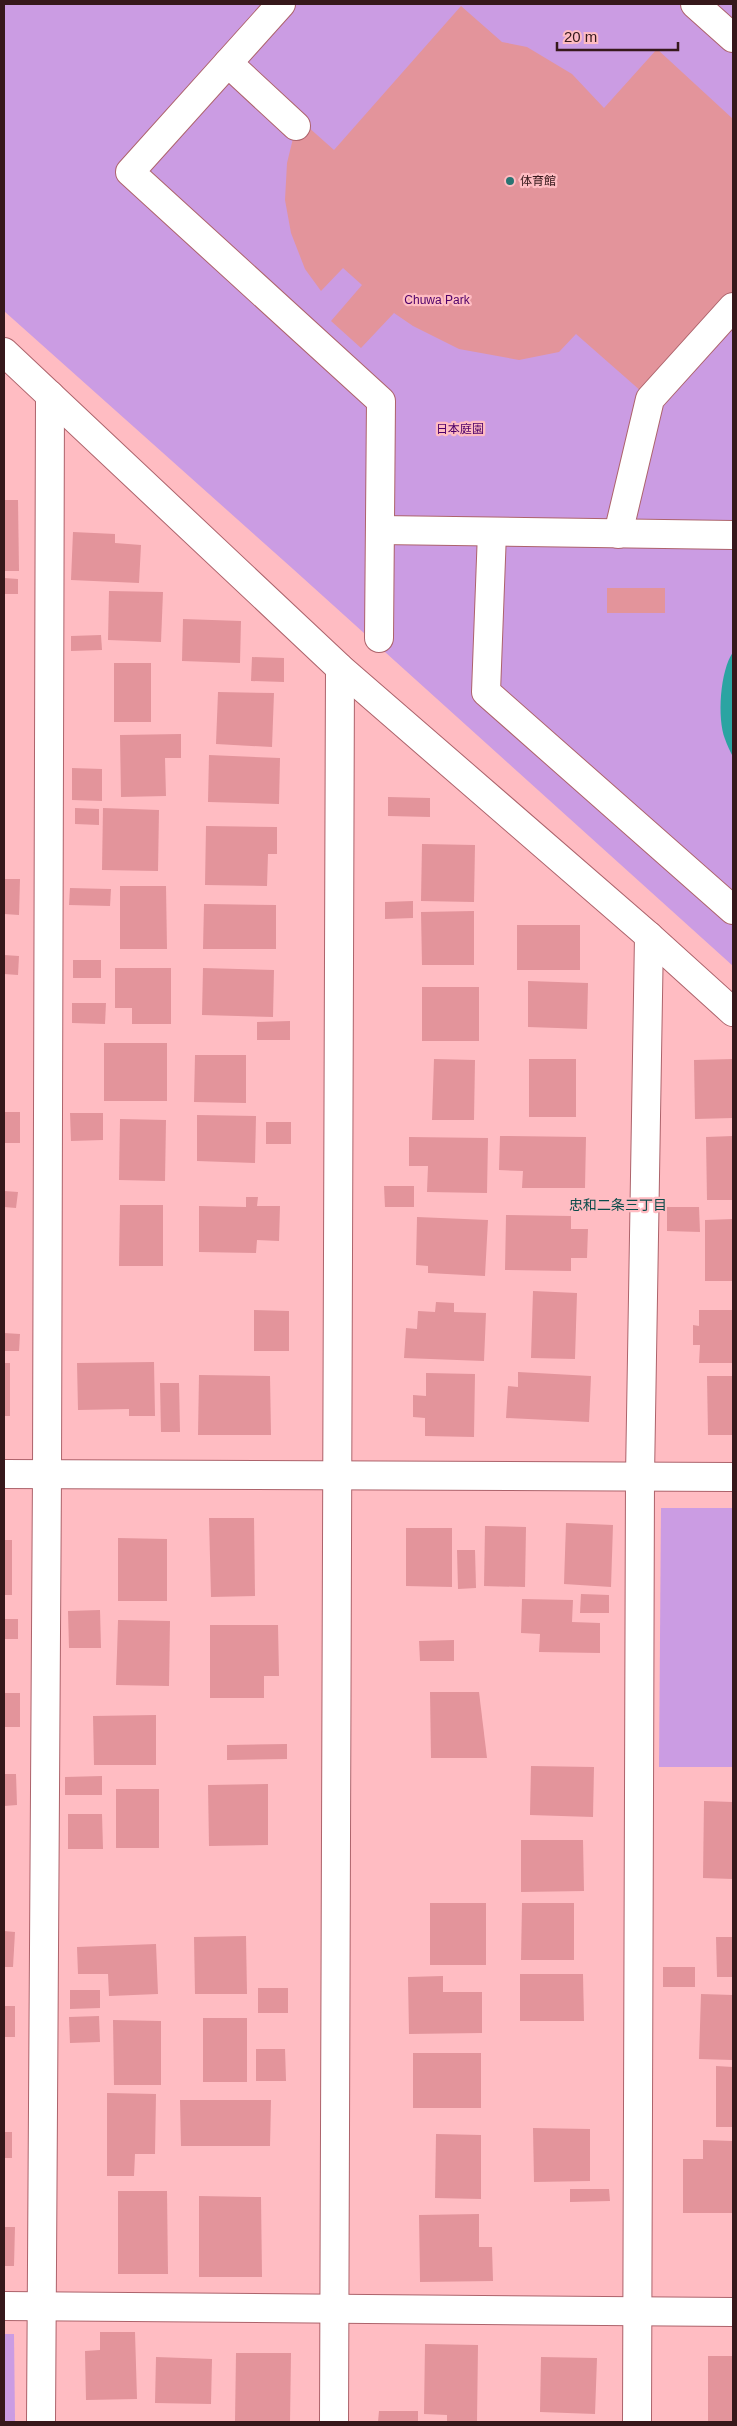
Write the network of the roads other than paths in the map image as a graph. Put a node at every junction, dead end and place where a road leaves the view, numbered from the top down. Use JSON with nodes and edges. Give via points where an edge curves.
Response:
{"nodes":[{"id":1,"x":281,"y":4,"type":"edge"},
{"id":2,"x":695,"y":4,"type":"edge"},
{"id":3,"x":733,"y":38,"type":"edge"},
{"id":4,"x":228,"y":63,"type":"junction"},
{"id":5,"x":296,"y":126,"type":"dead end"},
{"id":6,"x":733,"y":307,"type":"edge"},
{"id":7,"x":4,"y":352,"type":"edge"},
{"id":8,"x":50,"y":395,"type":"junction"},
{"id":9,"x":380,"y":530,"type":"junction"},
{"id":10,"x":492,"y":532,"type":"junction"},
{"id":11,"x":618,"y":534,"type":"junction"},
{"id":12,"x":733,"y":535,"type":"edge"},
{"id":13,"x":379,"y":638,"type":"dead end"},
{"id":14,"x":340,"y":668,"type":"junction"},
{"id":15,"x":733,"y":910,"type":"edge"},
{"id":16,"x":649,"y":936,"type":"junction"},
{"id":17,"x":733,"y":1012,"type":"edge"},
{"id":18,"x":4,"y":1474,"type":"edge"},
{"id":19,"x":47,"y":1475,"type":"junction"},
{"id":20,"x":338,"y":1476,"type":"junction"},
{"id":21,"x":640,"y":1476,"type":"junction"},
{"id":22,"x":733,"y":1477,"type":"edge"},
{"id":23,"x":4,"y":2306,"type":"edge"},
{"id":24,"x":41,"y":2306,"type":"junction"},
{"id":25,"x":334,"y":2309,"type":"junction"},
{"id":26,"x":638,"y":2311,"type":"junction"},
{"id":27,"x":733,"y":2312,"type":"edge"},
{"id":28,"x":40,"y":2422,"type":"edge"},
{"id":29,"x":334,"y":2422,"type":"edge"},
{"id":30,"x":637,"y":2422,"type":"edge"}],
"edges":[{"from":1,"to":4,"type":"street"},
{"from":2,"to":3,"type":"street"},
{"from":4,"to":5,"type":"street"},
{"from":4,"to":9,"type":"street","via":[[130,172],[381,402]]},
{"from":6,"to":11,"type":"street","via":[[650,399]]},
{"from":7,"to":8,"type":"street"},
{"from":8,"to":14,"type":"street"},
{"from":8,"to":19,"type":"street"},
{"from":9,"to":10,"type":"street"},
{"from":9,"to":13,"type":"street"},
{"from":10,"to":11,"type":"street"},
{"from":10,"to":15,"type":"street","via":[[486,692]]},
{"from":11,"to":12,"type":"street"},
{"from":14,"to":16,"type":"street"},
{"from":14,"to":20,"type":"street"},
{"from":16,"to":17,"type":"street"},
{"from":16,"to":21,"type":"street"},
{"from":18,"to":19,"type":"street"},
{"from":19,"to":20,"type":"street"},
{"from":19,"to":24,"type":"street"},
{"from":20,"to":21,"type":"street"},
{"from":20,"to":25,"type":"street"},
{"from":21,"to":22,"type":"street"},
{"from":21,"to":26,"type":"street"},
{"from":23,"to":24,"type":"street"},
{"from":24,"to":25,"type":"street"},
{"from":24,"to":28,"type":"street"},
{"from":25,"to":26,"type":"street"},
{"from":25,"to":29,"type":"street"},
{"from":26,"to":27,"type":"street"},
{"from":26,"to":30,"type":"street"}]}
